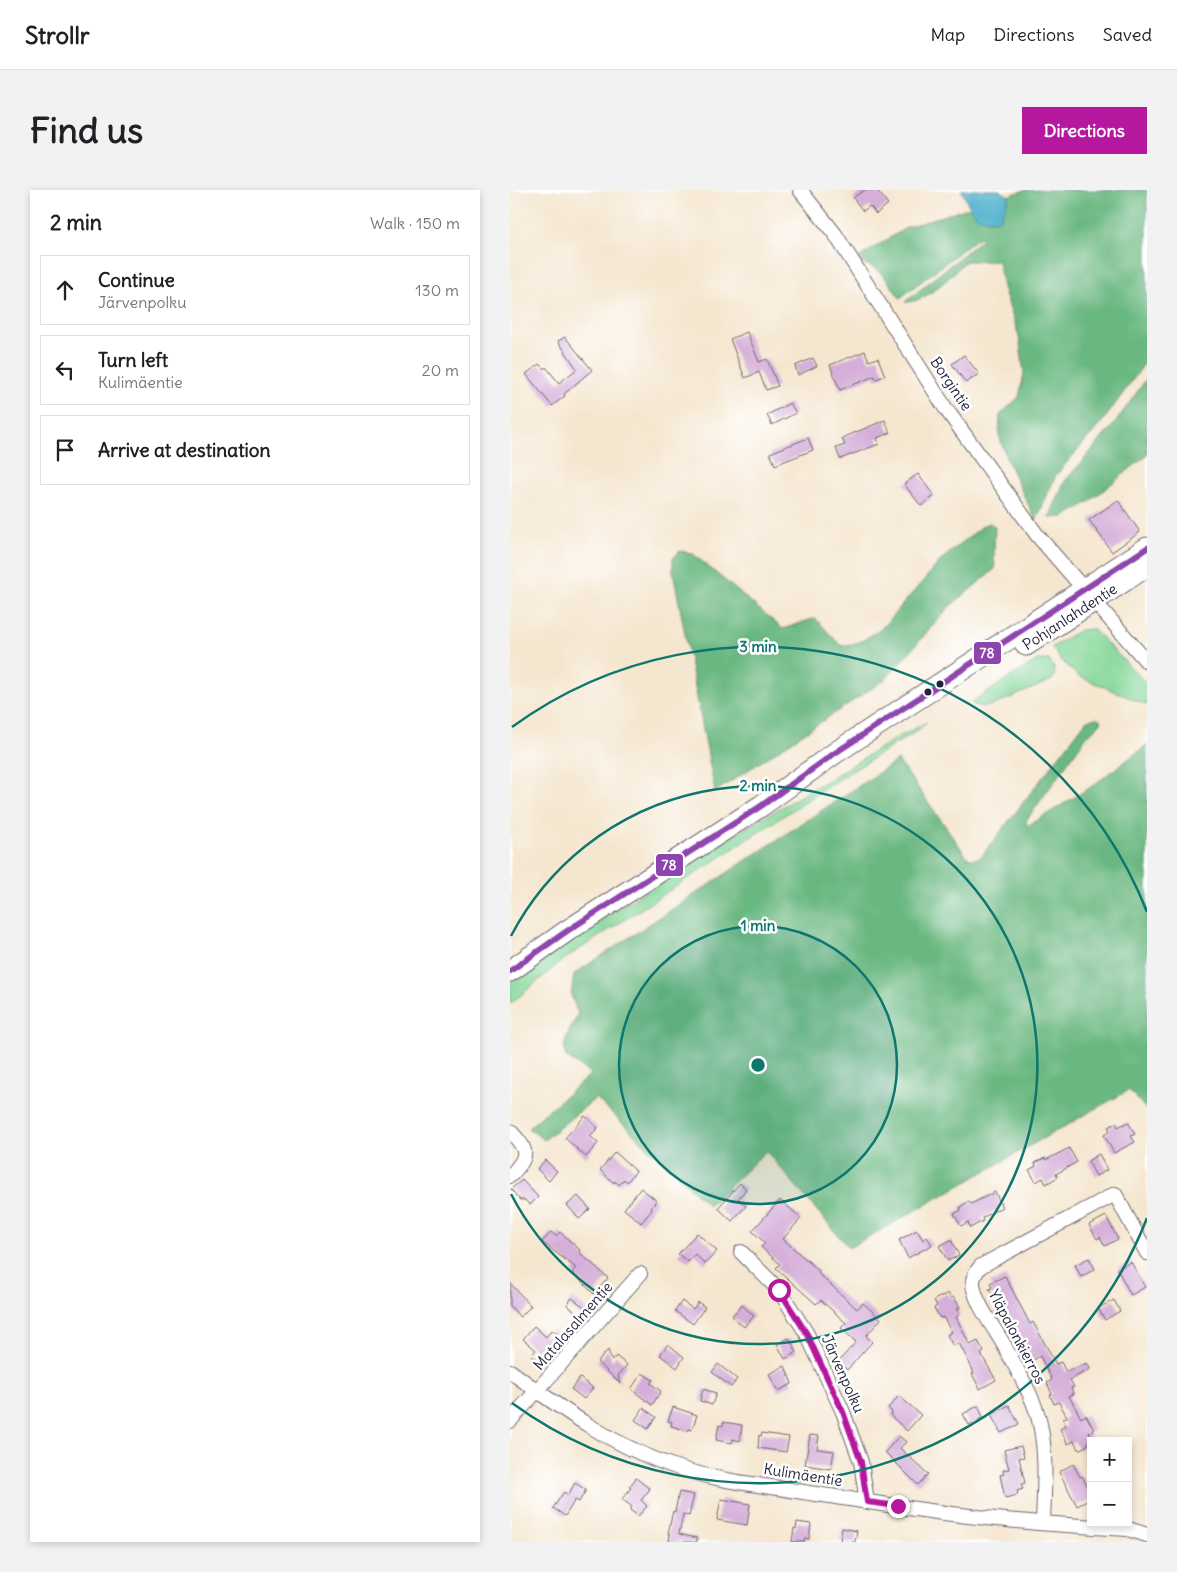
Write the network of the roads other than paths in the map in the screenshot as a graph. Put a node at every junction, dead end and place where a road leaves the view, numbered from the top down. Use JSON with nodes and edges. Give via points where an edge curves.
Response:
{"nodes":[{"id":1,"x":800,"y":190,"type":"edge"},
{"id":2,"x":1147,"y":548,"type":"edge"},
{"id":3,"x":1147,"y":566,"type":"edge"},
{"id":4,"x":1090,"y":595,"type":"junction"},
{"id":5,"x":1147,"y":662,"type":"edge"},
{"id":6,"x":510,"y":971,"type":"edge"},
{"id":7,"x":510,"y":1131,"type":"edge"},
{"id":8,"x":510,"y":1176,"type":"edge"},
{"id":9,"x":741,"y":1252,"type":"dead end"},
{"id":10,"x":1147,"y":1253,"type":"edge"},
{"id":11,"x":640,"y":1274,"type":"dead end"},
{"id":12,"x":510,"y":1371,"type":"edge"},
{"id":13,"x":536,"y":1391,"type":"junction"},
{"id":14,"x":510,"y":1421,"type":"edge"},
{"id":15,"x":867,"y":1502,"type":"junction"},
{"id":16,"x":1043,"y":1523,"type":"junction"},
{"id":17,"x":1147,"y":1535,"type":"edge"}],
"edges":[{"from":1,"to":4,"type":"street","name":"Borgintie","via":[[834,234],[958,425],[1037,535]]},
{"from":2,"to":4,"type":"highway","name":"Pohjanlahdentie"},
{"from":3,"to":4,"type":"highway","name":"Pohjanlahdentie"},
{"from":4,"to":5,"type":"street","name":"Borgintie"},
{"from":4,"to":6,"type":"highway","name":"Pohjanlahdentie","via":[[835,753],[761,806]]},
{"from":7,"to":8,"type":"street","via":[[523,1144],[526,1153]]},
{"from":9,"to":15,"type":"street","name":"Järvenpolku","via":[[779,1290],[807,1334],[850,1429],[861,1462]]},
{"from":10,"to":16,"type":"street","name":"Yläpalonkierros","via":[[1115,1194],[981,1266],[975,1273],[975,1295],[1005,1347],[1040,1422],[1044,1471]]},
{"from":11,"to":13,"type":"street","name":"Matalasalmentie"},
{"from":12,"to":13,"type":"street","name":"Kulimäentie"},
{"from":13,"to":14,"type":"street","name":"Matalasalmentie"},
{"from":13,"to":15,"type":"street","name":"Kulimäentie","via":[[627,1448],[676,1467],[730,1481]]},
{"from":15,"to":16,"type":"street","name":"Kulimäentie"},
{"from":16,"to":17,"type":"street","name":"Kulimäentie","via":[[1128,1529]]}]}
